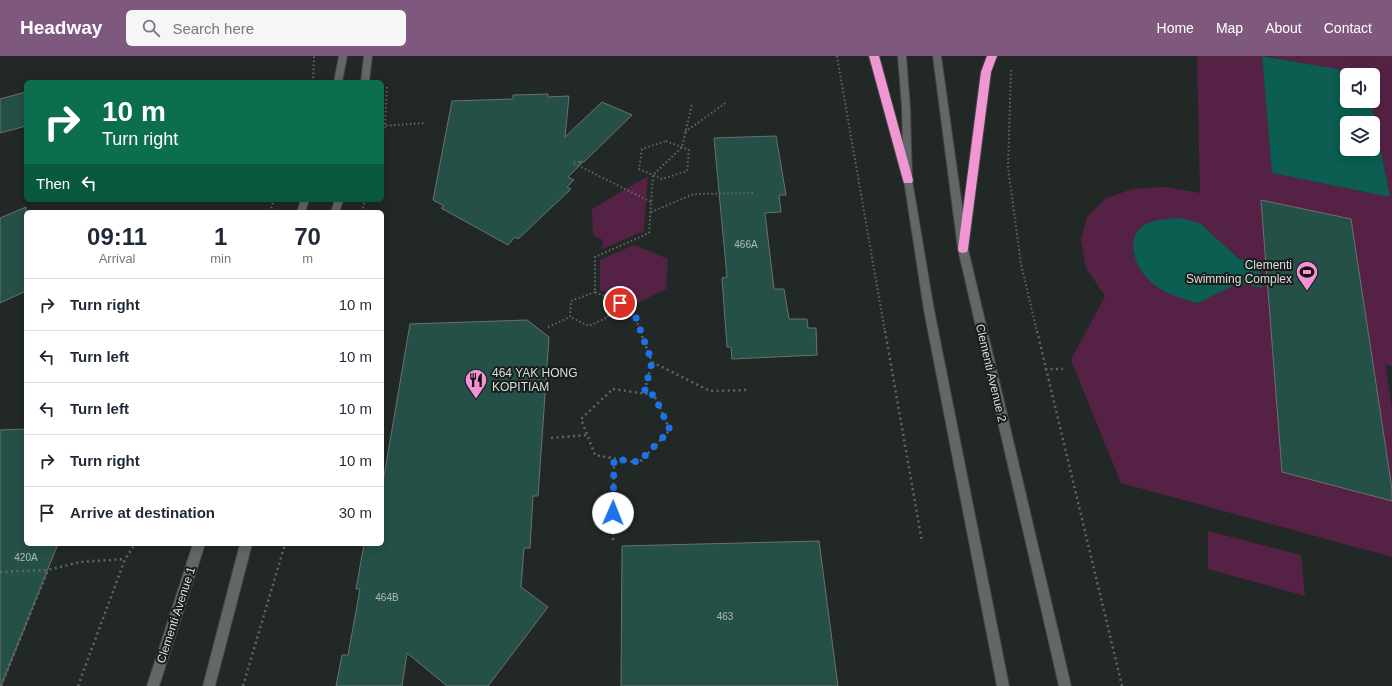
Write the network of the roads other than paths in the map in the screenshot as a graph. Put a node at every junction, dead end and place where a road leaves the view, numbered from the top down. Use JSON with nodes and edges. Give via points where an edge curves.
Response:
{"nodes":[{"id":1,"x":343,"y":56,"type":"edge"},
{"id":2,"x":368,"y":56,"type":"edge"},
{"id":3,"x":874,"y":56,"type":"edge"},
{"id":4,"x":902,"y":56,"type":"edge"},
{"id":5,"x":937,"y":56,"type":"edge"},
{"id":6,"x":992,"y":56,"type":"edge"},
{"id":7,"x":338,"y":80,"type":"edge"},
{"id":8,"x":365,"y":80,"type":"edge"},
{"id":9,"x":908,"y":180,"type":"junction"},
{"id":10,"x":964,"y":249,"type":"junction"},
{"id":11,"x":198,"y":546,"type":"edge"},
{"id":12,"x":245,"y":546,"type":"edge"},
{"id":13,"x":154,"y":686,"type":"edge"},
{"id":14,"x":209,"y":686,"type":"edge"},
{"id":15,"x":1003,"y":686,"type":"edge"},
{"id":16,"x":1065,"y":686,"type":"edge"}],
"edges":[{"from":1,"to":7,"type":"main road"},
{"from":2,"to":8,"type":"main road"},
{"from":3,"to":9,"type":"highway"},
{"from":4,"to":9,"type":"main road"},
{"from":5,"to":10,"type":"main road","name":"Clementi Avenue 2"},
{"from":6,"to":10,"type":"highway","via":[[986,72]]},
{"from":9,"to":15,"type":"main road","via":[[929,310]]},
{"from":10,"to":16,"type":"main road","name":"Clementi Avenue 2"},
{"from":11,"to":13,"type":"main road","name":"Clementi Avenue 1"},
{"from":12,"to":14,"type":"main road"}]}
